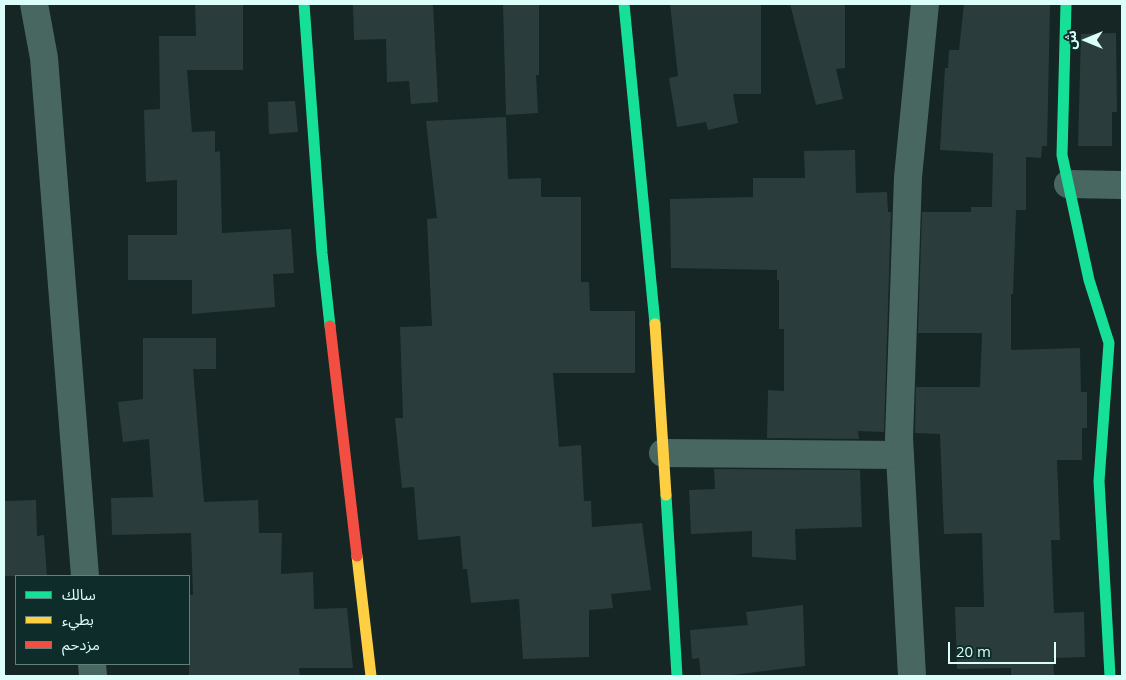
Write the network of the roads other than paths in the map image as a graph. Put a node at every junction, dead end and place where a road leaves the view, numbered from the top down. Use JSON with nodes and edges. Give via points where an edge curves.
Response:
{"nodes":[{"id":1,"x":34,"y":4,"type":"edge"},
{"id":2,"x":304,"y":4,"type":"edge"},
{"id":3,"x":624,"y":4,"type":"edge"},
{"id":4,"x":925,"y":4,"type":"edge"},
{"id":5,"x":1066,"y":4,"type":"edge"},
{"id":6,"x":1068,"y":184,"type":"junction"},
{"id":7,"x":1122,"y":185,"type":"edge"},
{"id":8,"x":663,"y":454,"type":"junction"},
{"id":9,"x":899,"y":455,"type":"junction"},
{"id":10,"x":85,"y":575,"type":"edge"},
{"id":11,"x":371,"y":676,"type":"edge"},
{"id":12,"x":677,"y":676,"type":"edge"},
{"id":13,"x":912,"y":676,"type":"edge"},
{"id":14,"x":1110,"y":676,"type":"edge"}],
"edges":[{"from":1,"to":10,"type":"street","via":[[44,58]]},
{"from":2,"to":11,"type":"street","via":[[322,253]]},
{"from":3,"to":8,"type":"street","via":[[658,359]]},
{"from":4,"to":9,"type":"street","via":[[908,177]]},
{"from":5,"to":6,"type":"street","via":[[1062,155]]},
{"from":6,"to":7,"type":"street"},
{"from":6,"to":14,"type":"street","via":[[1089,280],[1109,343],[1099,480]]},
{"from":8,"to":9,"type":"street"},
{"from":8,"to":12,"type":"street"},
{"from":9,"to":13,"type":"street"}]}
